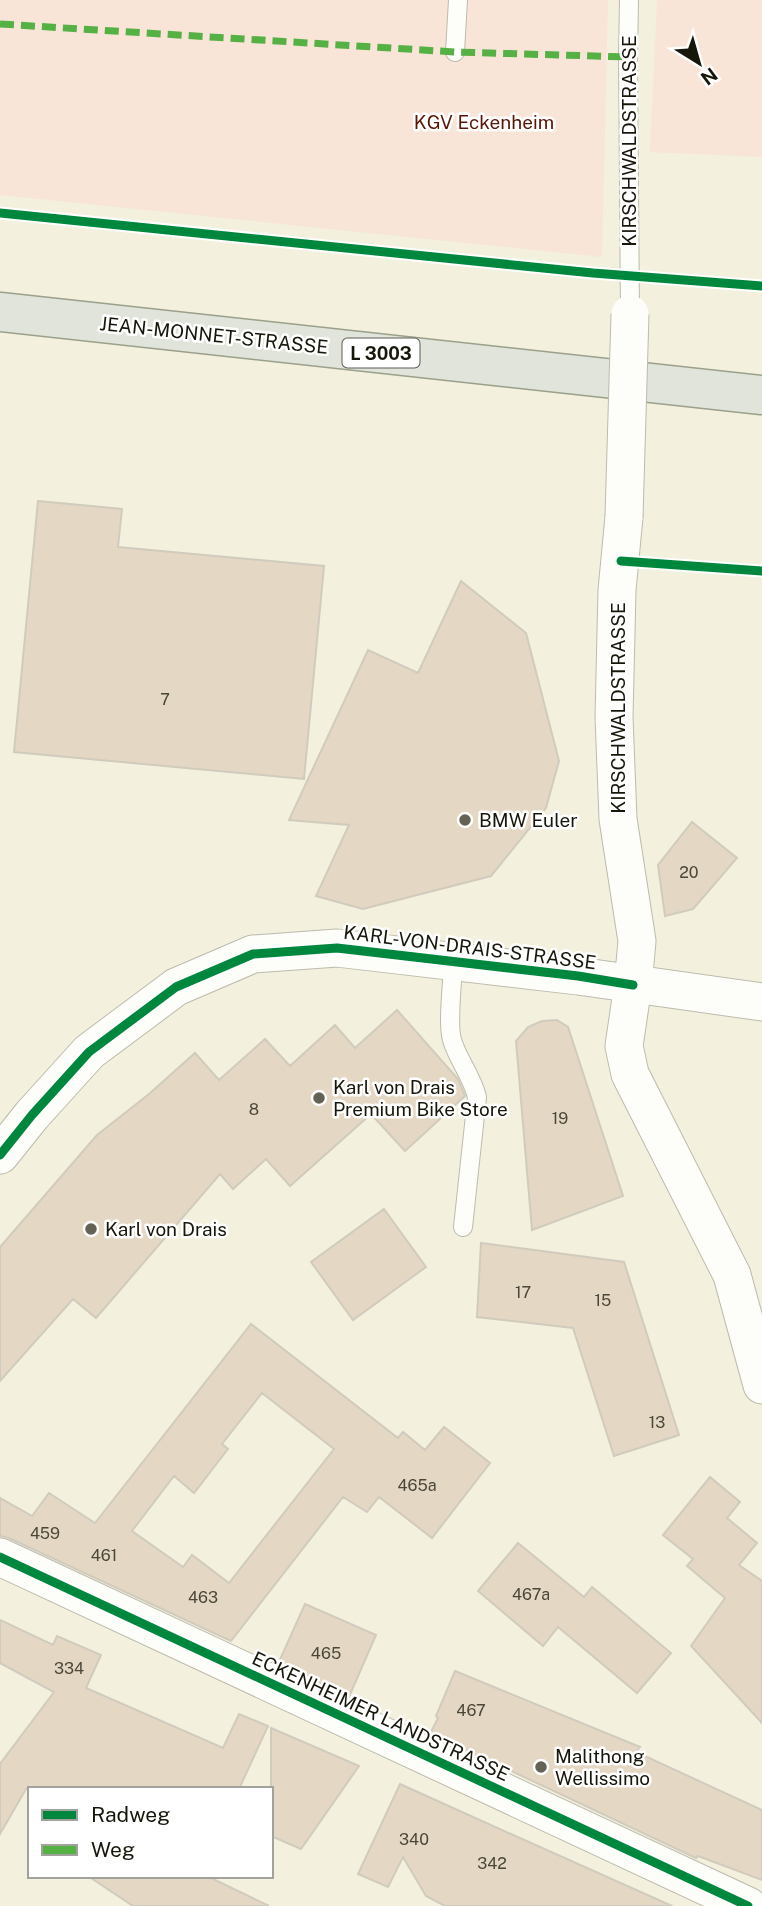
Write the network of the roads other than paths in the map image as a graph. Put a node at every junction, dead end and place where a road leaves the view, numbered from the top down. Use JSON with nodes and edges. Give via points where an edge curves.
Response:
{"nodes":[{"id":1,"x":458,"y":0,"type":"edge"},
{"id":2,"x":629,"y":0,"type":"edge"},
{"id":3,"x":455,"y":52,"type":"dead end"},
{"id":4,"x":0,"y":312,"type":"edge"},
{"id":5,"x":630,"y":314,"type":"joint"},
{"id":6,"x":762,"y":395,"type":"edge"},
{"id":7,"x":453,"y":961,"type":"junction"},
{"id":8,"x":633,"y":985,"type":"junction"},
{"id":9,"x":762,"y":1002,"type":"edge"},
{"id":10,"x":0,"y":1155,"type":"edge"},
{"id":11,"x":463,"y":1227,"type":"dead end"},
{"id":12,"x":762,"y":1385,"type":"edge"},
{"id":13,"x":0,"y":1557,"type":"edge"},
{"id":14,"x":748,"y":1906,"type":"edge"}],
"edges":[{"from":1,"to":3,"type":"lane"},
{"from":2,"to":5,"type":"lane","name":"KIRSCHWALDSTRASSE"},
{"from":4,"to":6,"type":"main road","name":"JEAN-MONNET-STRASSE","number":"L 3003"},
{"from":5,"to":8,"type":"street","name":"KIRSCHWALDSTRASSE","bridge":true,"via":[[614,717],[618,819],[637,941]]},
{"from":7,"to":8,"type":"street","name":"KARL-VON-DRAIS-STRASSE"},
{"from":7,"to":10,"type":"street","name":"KARL-VON-DRAIS-STRASSE","via":[[337,948],[253,954],[176,987],[89,1052]]},
{"from":7,"to":11,"type":"lane","via":[[451,1038],[477,1097]]},
{"from":8,"to":9,"type":"street","name":"KARL-VON-DRAIS-STRASSE"},
{"from":8,"to":12,"type":"street","name":"KIRSCHWALDSTRASSE","via":[[624,1046],[630,1074],[732,1275]]},
{"from":13,"to":14,"type":"street","name":"ECKENHEIMER LANDSTRASSE"}]}
